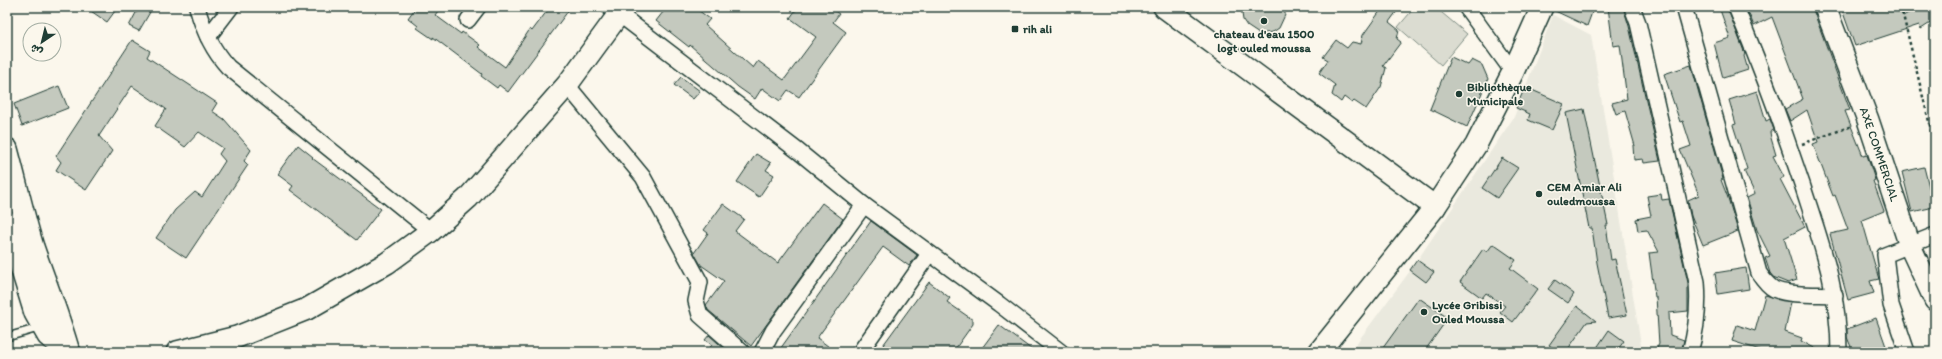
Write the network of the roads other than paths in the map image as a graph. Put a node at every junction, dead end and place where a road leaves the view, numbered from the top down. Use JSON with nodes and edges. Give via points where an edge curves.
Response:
{"nodes":[{"id":1,"x":197,"y":7,"type":"edge"},
{"id":2,"x":231,"y":7,"type":"edge"},
{"id":3,"x":478,"y":7,"type":"edge"},
{"id":4,"x":1164,"y":7,"type":"edge"},
{"id":5,"x":1454,"y":7,"type":"edge"},
{"id":6,"x":1466,"y":7,"type":"edge"},
{"id":7,"x":1542,"y":7,"type":"edge"},
{"id":8,"x":1632,"y":7,"type":"edge"},
{"id":9,"x":1684,"y":7,"type":"edge"},
{"id":10,"x":1736,"y":7,"type":"edge"},
{"id":11,"x":1825,"y":7,"type":"edge"},
{"id":12,"x":618,"y":9,"type":"edge"},
{"id":13,"x":468,"y":20,"type":"dead end"},
{"id":14,"x":1478,"y":25,"type":"junction"},
{"id":15,"x":208,"y":37,"type":"junction"},
{"id":16,"x":1513,"y":72,"type":"junction"},
{"id":17,"x":567,"y":85,"type":"junction"},
{"id":18,"x":7,"y":149,"type":"edge"},
{"id":19,"x":864,"y":205,"type":"junction"},
{"id":20,"x":1435,"y":207,"type":"junction"},
{"id":21,"x":7,"y":222,"type":"edge"},
{"id":22,"x":431,"y":231,"type":"junction"},
{"id":23,"x":1935,"y":235,"type":"edge"},
{"id":24,"x":1910,"y":246,"type":"junction"},
{"id":25,"x":929,"y":254,"type":"junction"},
{"id":26,"x":1834,"y":294,"type":"junction"},
{"id":27,"x":1935,"y":300,"type":"edge"},
{"id":28,"x":42,"y":327,"type":"junction"},
{"id":29,"x":7,"y":337,"type":"edge"},
{"id":30,"x":70,"y":352,"type":"edge"},
{"id":31,"x":177,"y":352,"type":"edge"},
{"id":32,"x":742,"y":352,"type":"edge"},
{"id":33,"x":762,"y":352,"type":"edge"},
{"id":34,"x":860,"y":352,"type":"edge"},
{"id":35,"x":1061,"y":352,"type":"edge"},
{"id":36,"x":1318,"y":352,"type":"edge"},
{"id":37,"x":1690,"y":352,"type":"edge"},
{"id":38,"x":1839,"y":352,"type":"edge"},
{"id":39,"x":1907,"y":352,"type":"edge"}],
"edges":[{"from":1,"to":15,"type":"street"},
{"from":2,"to":15,"type":"street"},
{"from":3,"to":13,"type":"street"},
{"from":4,"to":20,"type":"street"},
{"from":5,"to":14,"type":"street"},
{"from":6,"to":14,"type":"street"},
{"from":7,"to":16,"type":"street"},
{"from":8,"to":37,"type":"street","via":[[1638,23],[1697,282],[1699,307]]},
{"from":9,"to":26,"type":"street","via":[[1759,273],[1774,289],[1784,292]]},
{"from":10,"to":26,"type":"street","via":[[1791,148],[1830,271]]},
{"from":11,"to":24,"type":"street","name":"AXE COMMERCIAL","via":[[1868,120]]},
{"from":12,"to":17,"type":"street"},
{"from":12,"to":19,"type":"street"},
{"from":14,"to":16,"type":"street"},
{"from":15,"to":22,"type":"street","via":[[218,57],[228,67]]},
{"from":16,"to":20,"type":"street","via":[[1476,145]]},
{"from":17,"to":22,"type":"street","via":[[468,198]]},
{"from":17,"to":32,"type":"street","via":[[643,177],[700,282],[696,301],[700,315]]},
{"from":18,"to":30,"type":"street","via":[[33,245]]},
{"from":19,"to":25,"type":"street"},
{"from":19,"to":33,"type":"street","via":[[773,331]]},
{"from":20,"to":36,"type":"street"},
{"from":21,"to":28,"type":"street","via":[[35,313]]},
{"from":22,"to":31,"type":"street","via":[[387,263],[307,309],[237,337]]},
{"from":23,"to":24,"type":"street"},
{"from":24,"to":27,"type":"street","name":"AXE COMMERCIAL"},
{"from":24,"to":39,"type":"street","via":[[1885,255],[1891,305]]},
{"from":25,"to":34,"type":"street"},
{"from":25,"to":35,"type":"street"},
{"from":26,"to":38,"type":"street","via":[[1839,323]]},
{"from":28,"to":29,"type":"lane"},
{"from":28,"to":30,"type":"street","via":[[48,336]]}]}
